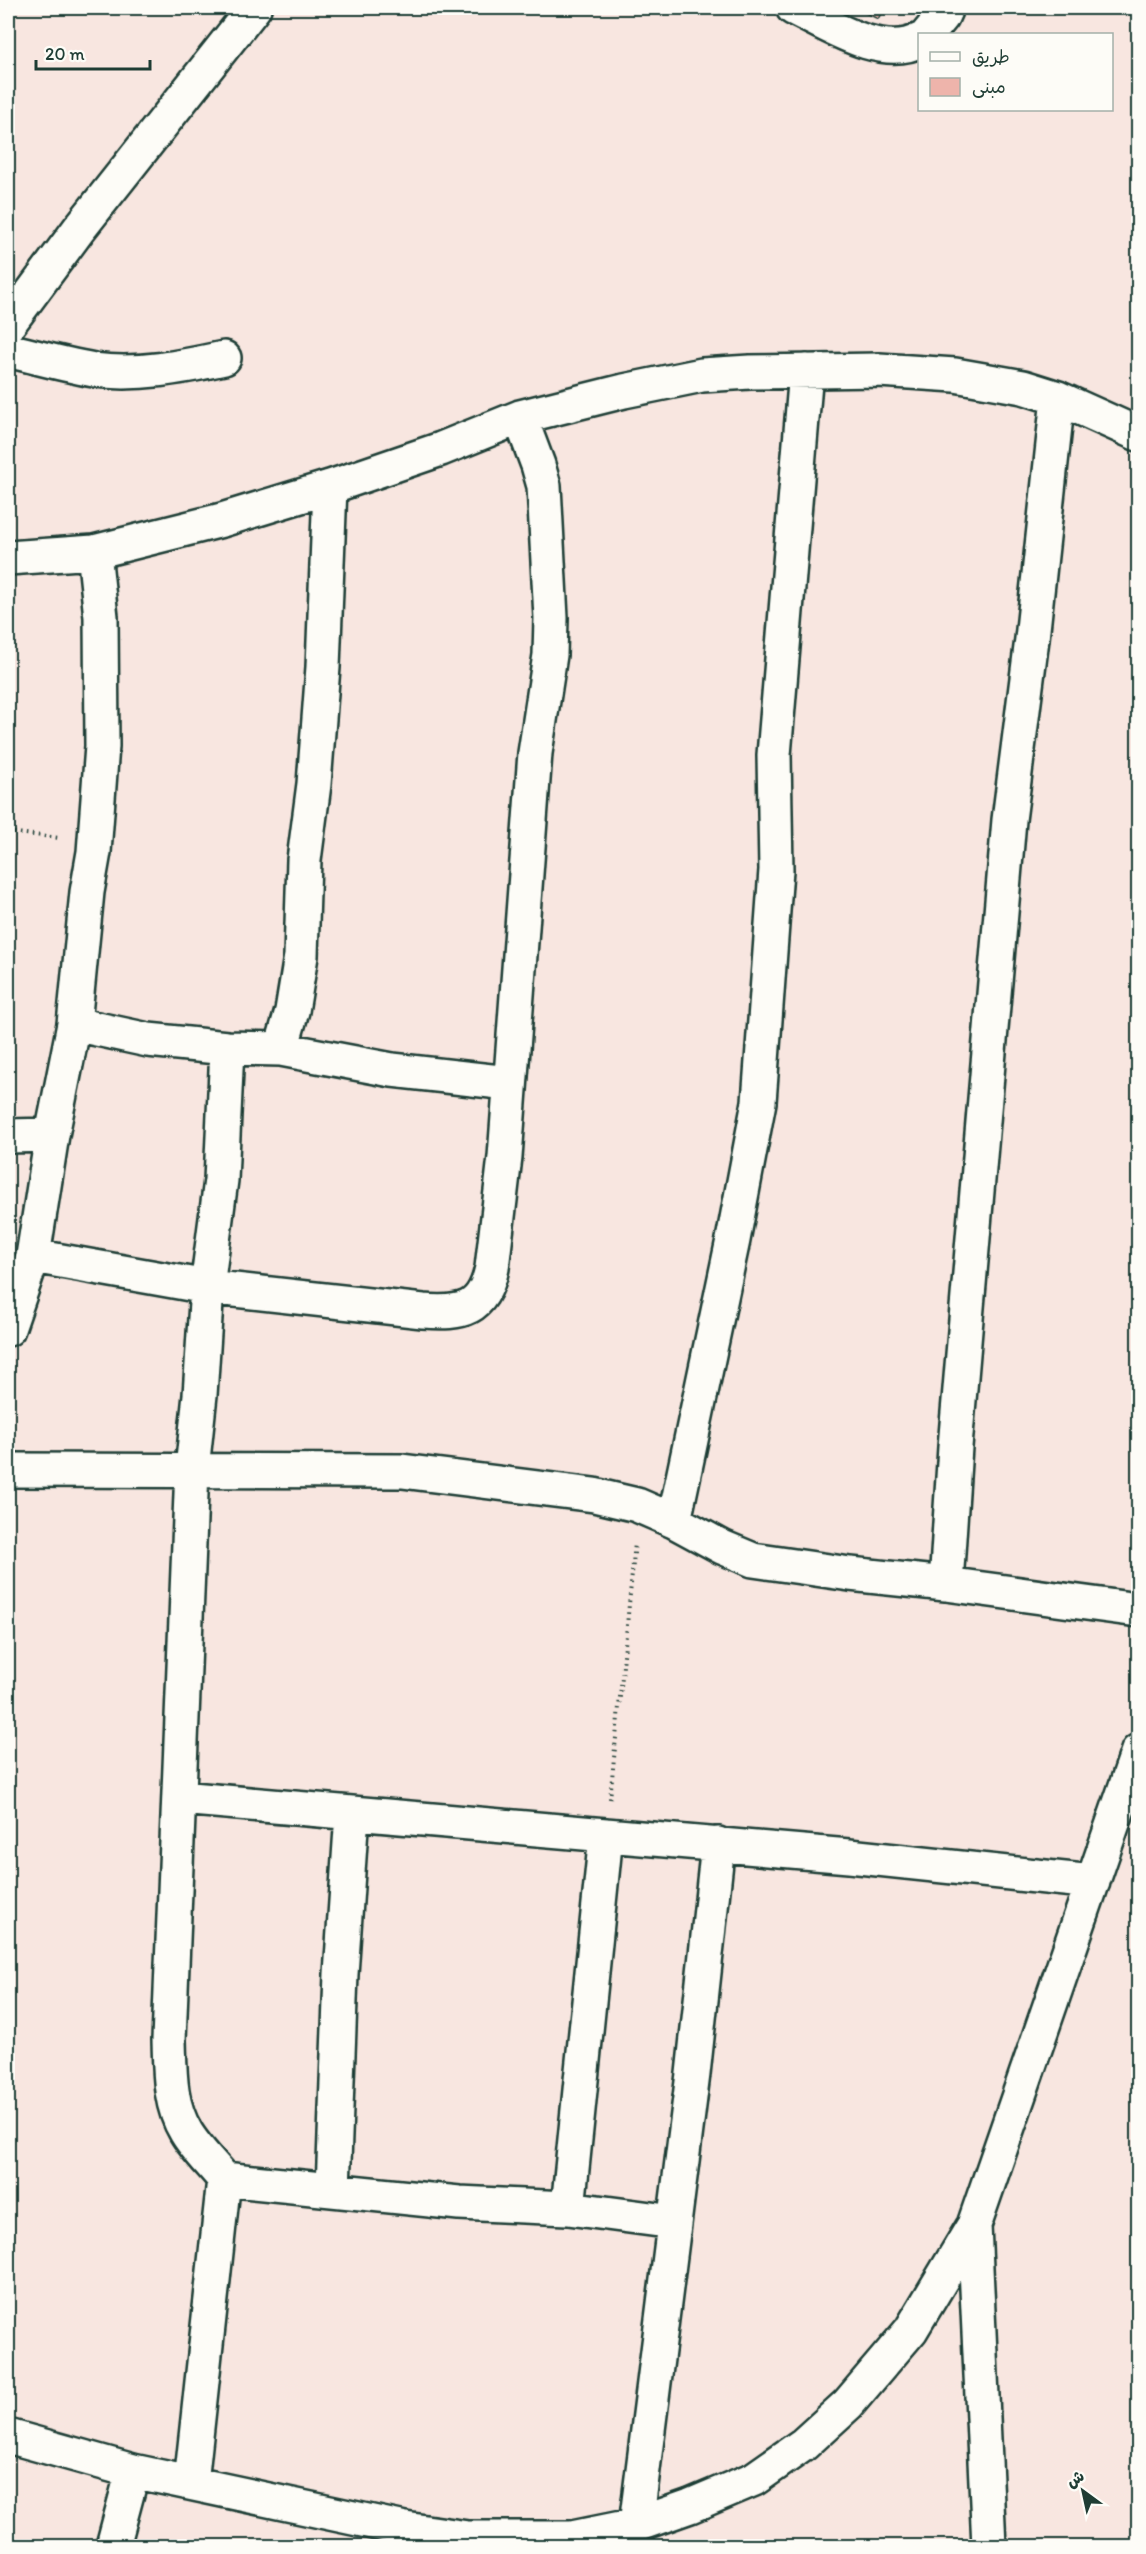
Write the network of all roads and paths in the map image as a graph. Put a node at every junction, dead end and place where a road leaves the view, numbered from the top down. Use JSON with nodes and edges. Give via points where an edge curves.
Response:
{"nodes":[{"id":1,"x":254,"y":8,"type":"edge"},
{"id":2,"x":793,"y":8,"type":"edge"},
{"id":3,"x":946,"y":8,"type":"edge"},
{"id":4,"x":929,"y":33,"type":"edge"},
{"id":5,"x":918,"y":41,"type":"edge"},
{"id":6,"x":8,"y":325,"type":"edge"},
{"id":7,"x":8,"y":350,"type":"edge"},
{"id":8,"x":224,"y":358,"type":"dead end"},
{"id":9,"x":806,"y":371,"type":"junction"},
{"id":10,"x":1058,"y":398,"type":"junction"},
{"id":11,"x":520,"y":417,"type":"junction"},
{"id":12,"x":1138,"y":434,"type":"edge"},
{"id":13,"x":330,"y":487,"type":"junction"},
{"id":14,"x":94,"y":552,"type":"junction"},
{"id":15,"x":8,"y":558,"type":"edge"},
{"id":16,"x":8,"y":832,"type":"edge"},
{"id":17,"x":94,"y":852,"type":"junction"},
{"id":18,"x":74,"y":1024,"type":"junction"},
{"id":19,"x":227,"y":1048,"type":"junction"},
{"id":20,"x":281,"y":1049,"type":"junction"},
{"id":21,"x":509,"y":1083,"type":"junction"},
{"id":22,"x":52,"y":1135,"type":"junction"},
{"id":23,"x":8,"y":1136,"type":"edge"},
{"id":24,"x":33,"y":1256,"type":"junction"},
{"id":25,"x":207,"y":1287,"type":"junction"},
{"id":26,"x":8,"y":1329,"type":"edge"},
{"id":27,"x":192,"y":1469,"type":"junction"},
{"id":28,"x":8,"y":1470,"type":"edge"},
{"id":29,"x":637,"y":1505,"type":"junction"},
{"id":30,"x":674,"y":1521,"type":"junction"},
{"id":31,"x":946,"y":1584,"type":"junction"},
{"id":32,"x":1138,"y":1610,"type":"edge"},
{"id":33,"x":1138,"y":1751,"type":"edge"},
{"id":34,"x":180,"y":1798,"type":"junction"},
{"id":35,"x":352,"y":1814,"type":"junction"},
{"id":36,"x":606,"y":1835,"type":"junction"},
{"id":37,"x":718,"y":1844,"type":"junction"},
{"id":38,"x":1094,"y":1882,"type":"junction"},
{"id":39,"x":224,"y":2180,"type":"junction"},
{"id":40,"x":333,"y":2188,"type":"junction"},
{"id":41,"x":568,"y":2208,"type":"junction"},
{"id":42,"x":674,"y":2222,"type":"junction"},
{"id":43,"x":974,"y":2225,"type":"junction"},
{"id":44,"x":8,"y":2436,"type":"edge"},
{"id":45,"x":133,"y":2471,"type":"junction"},
{"id":46,"x":191,"y":2483,"type":"junction"},
{"id":47,"x":636,"y":2525,"type":"junction"},
{"id":48,"x":113,"y":2547,"type":"edge"},
{"id":49,"x":989,"y":2547,"type":"edge"}],
"edges":[{"from":1,"to":6,"type":"street"},
{"from":2,"to":5,"type":"street","via":[[873,45],[910,45]]},
{"from":3,"to":4,"type":"street"},
{"from":7,"to":8,"type":"street","via":[[95,370],[137,372]]},
{"from":9,"to":10,"type":"street","via":[[955,375],[1023,387]]},
{"from":9,"to":11,"type":"street","via":[[702,375]]},
{"from":9,"to":30,"type":"street","via":[[775,743],[776,870],[759,1102]]},
{"from":10,"to":12,"type":"street"},
{"from":10,"to":31,"type":"street","via":[[1009,820]]},
{"from":11,"to":13,"type":"street"},
{"from":11,"to":21,"type":"street","via":[[544,486],[551,618],[547,687],[535,753]]},
{"from":13,"to":14,"type":"street","via":[[222,520]]},
{"from":13,"to":20,"type":"street","via":[[323,667],[304,860],[301,956]]},
{"from":14,"to":15,"type":"street"},
{"from":14,"to":17,"type":"street","via":[[100,617],[102,746]]},
{"from":16,"to":17,"type":"path","via":[[60,838]]},
{"from":17,"to":18,"type":"street"},
{"from":18,"to":19,"type":"street","via":[[148,1040]]},
{"from":18,"to":22,"type":"street"},
{"from":19,"to":20,"type":"street"},
{"from":19,"to":25,"type":"street","via":[[221,1180]]},
{"from":20,"to":21,"type":"street","via":[[392,1070]]},
{"from":21,"to":25,"type":"street","via":[[492,1268],[488,1284],[474,1305],[447,1313],[431,1312]]},
{"from":22,"to":23,"type":"street"},
{"from":22,"to":24,"type":"street"},
{"from":24,"to":25,"type":"street"},
{"from":24,"to":26,"type":"street"},
{"from":25,"to":27,"type":"street"},
{"from":27,"to":28,"type":"street"},
{"from":27,"to":29,"type":"street","via":[[402,1471],[594,1495]]},
{"from":27,"to":34,"type":"street"},
{"from":29,"to":30,"type":"street"},
{"from":29,"to":36,"type":"path"},
{"from":30,"to":31,"type":"street","via":[[753,1560]]},
{"from":31,"to":32,"type":"street"},
{"from":33,"to":38,"type":"street"},
{"from":34,"to":35,"type":"street"},
{"from":34,"to":39,"type":"street","via":[[169,2040],[171,2088],[186,2133]]},
{"from":35,"to":36,"type":"street"},
{"from":35,"to":40,"type":"street"},
{"from":36,"to":37,"type":"street"},
{"from":36,"to":41,"type":"street"},
{"from":37,"to":38,"type":"street"},
{"from":37,"to":42,"type":"street"},
{"from":38,"to":43,"type":"street"},
{"from":39,"to":40,"type":"street"},
{"from":39,"to":46,"type":"street"},
{"from":40,"to":41,"type":"street","via":[[459,2203]]},
{"from":41,"to":42,"type":"street"},
{"from":42,"to":47,"type":"street"},
{"from":43,"to":47,"type":"street","via":[[911,2330],[848,2404],[804,2444],[754,2479]]},
{"from":43,"to":49,"type":"street"},
{"from":44,"to":45,"type":"street"},
{"from":45,"to":46,"type":"street"},
{"from":45,"to":48,"type":"street"},
{"from":46,"to":47,"type":"street","via":[[405,2529],[468,2538],[572,2538]]}]}
